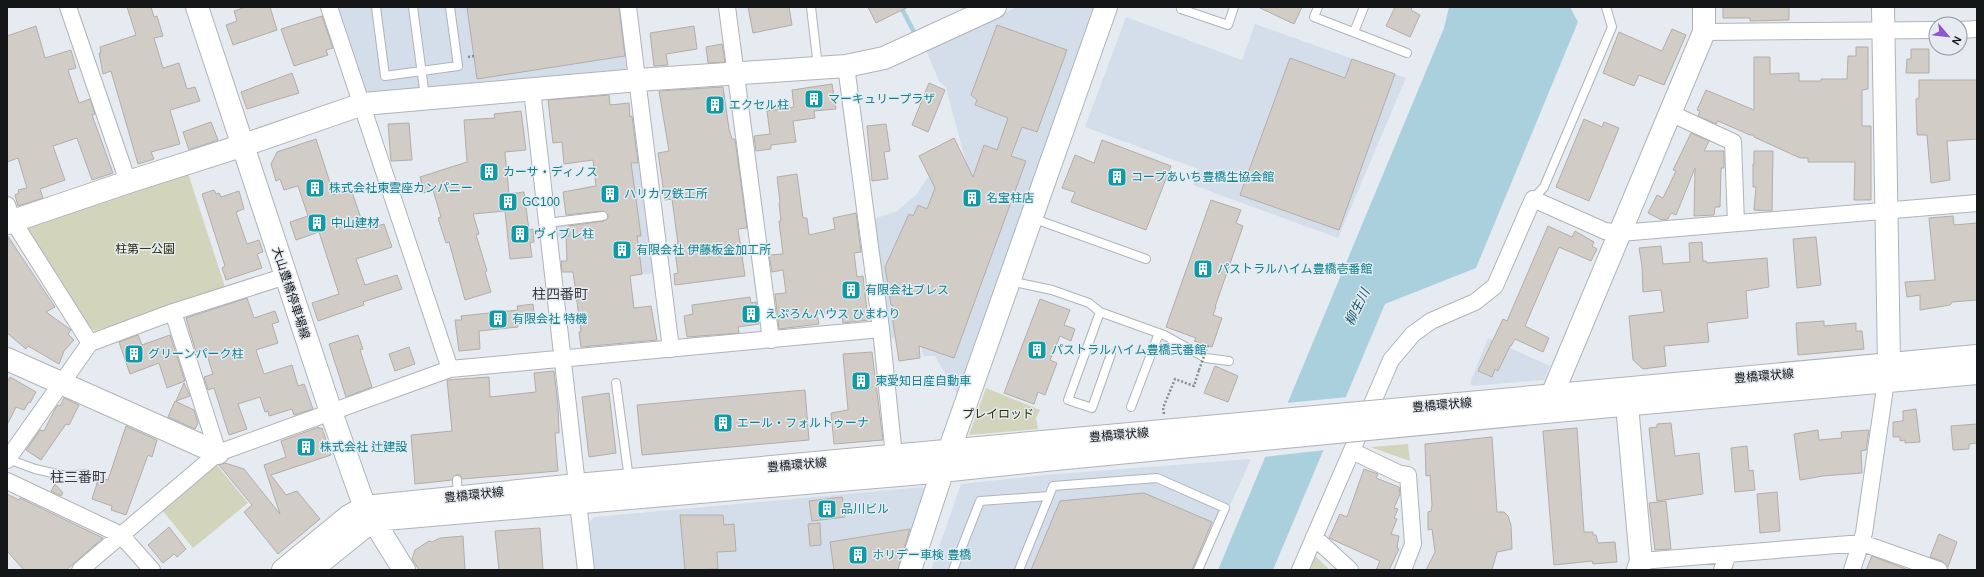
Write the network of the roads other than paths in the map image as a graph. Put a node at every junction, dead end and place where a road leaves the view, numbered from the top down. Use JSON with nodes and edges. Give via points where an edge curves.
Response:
{"nodes":[{"id":1,"x":68,"y":7,"type":"edge"},
{"id":2,"x":197,"y":7,"type":"edge"},
{"id":3,"x":376,"y":7,"type":"edge"},
{"id":4,"x":414,"y":7,"type":"edge"},
{"id":5,"x":450,"y":7,"type":"edge"},
{"id":6,"x":628,"y":7,"type":"edge"},
{"id":7,"x":727,"y":7,"type":"edge"},
{"id":8,"x":811,"y":7,"type":"edge"},
{"id":9,"x":995,"y":7,"type":"edge"},
{"id":10,"x":1106,"y":7,"type":"edge"},
{"id":11,"x":1234,"y":7,"type":"edge"},
{"id":12,"x":1318,"y":7,"type":"edge"},
{"id":13,"x":1364,"y":7,"type":"edge"},
{"id":14,"x":1606,"y":7,"type":"edge"},
{"id":15,"x":1704,"y":7,"type":"edge"},
{"id":16,"x":1884,"y":7,"type":"edge"},
{"id":17,"x":331,"y":8,"type":"edge"},
{"id":18,"x":1181,"y":9,"type":"dead end"},
{"id":19,"x":1196,"y":10,"type":"edge"},
{"id":20,"x":969,"y":13,"type":"edge"},
{"id":21,"x":1928,"y":30,"type":"edge"},
{"id":22,"x":1884,"y":31,"type":"junction"},
{"id":23,"x":1354,"y":32,"type":"junction"},
{"id":24,"x":1704,"y":32,"type":"junction"},
{"id":25,"x":1407,"y":53,"type":"dead end"},
{"id":26,"x":846,"y":66,"type":"junction"},
{"id":27,"x":818,"y":68,"type":"junction"},
{"id":28,"x":422,"y":71,"type":"junction"},
{"id":29,"x":735,"y":73,"type":"junction"},
{"id":30,"x":638,"y":80,"type":"junction"},
{"id":31,"x":532,"y":90,"type":"junction"},
{"id":32,"x":425,"y":99,"type":"junction"},
{"id":33,"x":363,"y":104,"type":"junction"},
{"id":34,"x":1670,"y":113,"type":"junction"},
{"id":35,"x":244,"y":145,"type":"junction"},
{"id":36,"x":128,"y":182,"type":"junction"},
{"id":37,"x":1533,"y":199,"type":"junction"},
{"id":38,"x":1977,"y":203,"type":"edge"},
{"id":39,"x":1887,"y":211,"type":"junction"},
{"id":40,"x":9,"y":216,"type":"edge"},
{"id":41,"x":603,"y":216,"type":"dead end"},
{"id":42,"x":1032,"y":218,"type":"junction"},
{"id":43,"x":547,"y":223,"type":"junction"},
{"id":44,"x":1736,"y":223,"type":"junction"},
{"id":45,"x":1620,"y":233,"type":"junction"},
{"id":46,"x":1146,"y":259,"type":"dead end"},
{"id":47,"x":286,"y":276,"type":"junction"},
{"id":48,"x":1009,"y":280,"type":"junction"},
{"id":49,"x":174,"y":312,"type":"junction"},
{"id":50,"x":1100,"y":312,"type":"junction"},
{"id":51,"x":881,"y":329,"type":"junction"},
{"id":52,"x":1159,"y":333,"type":"junction"},
{"id":53,"x":770,"y":340,"type":"junction"},
{"id":54,"x":90,"y":343,"type":"junction"},
{"id":55,"x":671,"y":348,"type":"junction"},
{"id":56,"x":1111,"y":354,"type":"dead end"},
{"id":57,"x":1977,"y":356,"type":"edge"},
{"id":58,"x":562,"y":358,"type":"junction"},
{"id":59,"x":7,"y":359,"type":"edge"},
{"id":60,"x":1229,"y":361,"type":"dead end"},
{"id":61,"x":450,"y":369,"type":"junction"},
{"id":62,"x":1887,"y":373,"type":"junction"},
{"id":63,"x":1977,"y":373,"type":"edge"},
{"id":64,"x":60,"y":383,"type":"junction"},
{"id":65,"x":616,"y":383,"type":"dead end"},
{"id":66,"x":1547,"y":401,"type":"junction"},
{"id":67,"x":1627,"y":405,"type":"junction"},
{"id":68,"x":1132,"y":407,"type":"dead end"},
{"id":69,"x":331,"y":412,"type":"junction"},
{"id":70,"x":1352,"y":451,"type":"junction"},
{"id":71,"x":218,"y":453,"type":"junction"},
{"id":72,"x":894,"y":456,"type":"junction"},
{"id":73,"x":7,"y":459,"type":"edge"},
{"id":74,"x":946,"y":461,"type":"junction"},
{"id":75,"x":86,"y":474,"type":"dead end"},
{"id":76,"x":629,"y":480,"type":"junction"},
{"id":77,"x":7,"y":482,"type":"edge"},
{"id":78,"x":577,"y":494,"type":"junction"},
{"id":79,"x":1049,"y":496,"type":"junction"},
{"id":80,"x":369,"y":514,"type":"junction"},
{"id":81,"x":122,"y":535,"type":"junction"},
{"id":82,"x":1314,"y":537,"type":"junction"},
{"id":83,"x":1862,"y":543,"type":"junction"},
{"id":84,"x":1728,"y":555,"type":"junction"},
{"id":85,"x":1639,"y":566,"type":"edge"},
{"id":86,"x":80,"y":570,"type":"edge"},
{"id":87,"x":152,"y":570,"type":"edge"},
{"id":88,"x":283,"y":570,"type":"edge"},
{"id":89,"x":311,"y":570,"type":"edge"},
{"id":90,"x":404,"y":570,"type":"edge"},
{"id":91,"x":586,"y":570,"type":"edge"},
{"id":92,"x":910,"y":570,"type":"edge"},
{"id":93,"x":953,"y":570,"type":"edge"},
{"id":94,"x":1019,"y":570,"type":"edge"},
{"id":95,"x":1198,"y":570,"type":"edge"},
{"id":96,"x":1300,"y":570,"type":"edge"},
{"id":97,"x":1350,"y":570,"type":"edge"},
{"id":98,"x":1403,"y":570,"type":"edge"},
{"id":99,"x":1722,"y":570,"type":"edge"},
{"id":100,"x":1852,"y":570,"type":"edge"},
{"id":101,"x":1939,"y":570,"type":"edge"}],
"edges":[{"from":1,"to":36,"type":"street"},
{"from":2,"to":35,"type":"main road","name":"大山豊橋停車場線"},
{"from":3,"to":28,"type":"lane","via":[[385,76]]},
{"from":4,"to":28,"type":"lane"},
{"from":5,"to":28,"type":"lane","via":[[458,66]]},
{"from":6,"to":30,"type":"street"},
{"from":7,"to":29,"type":"street"},
{"from":8,"to":27,"type":"lane"},
{"from":9,"to":20,"type":"main road"},
{"from":10,"to":42,"type":"main road"},
{"from":11,"to":19,"type":"lane","via":[[1228,25]]},
{"from":12,"to":23,"type":"lane","via":[[1314,17]]},
{"from":13,"to":23,"type":"lane"},
{"from":14,"to":37,"type":"lane","via":[[1612,27],[1544,187]]},
{"from":15,"to":24,"type":"main road"},
{"from":16,"to":22,"type":"main road"},
{"from":17,"to":33,"type":"street"},
{"from":18,"to":19,"type":"lane"},
{"from":20,"to":26,"type":"main road","via":[[884,58]]},
{"from":21,"to":22,"type":"street"},
{"from":22,"to":24,"type":"street"},
{"from":22,"to":39,"type":"main road"},
{"from":23,"to":25,"type":"lane"},
{"from":24,"to":34,"type":"main road"},
{"from":26,"to":27,"type":"main road"},
{"from":26,"to":51,"type":"street"},
{"from":27,"to":29,"type":"main road"},
{"from":28,"to":32,"type":"lane"},
{"from":29,"to":30,"type":"main road"},
{"from":29,"to":53,"type":"street"},
{"from":30,"to":31,"type":"main road"},
{"from":30,"to":55,"type":"street"},
{"from":31,"to":32,"type":"main road"},
{"from":31,"to":43,"type":"street"},
{"from":32,"to":33,"type":"main road"},
{"from":33,"to":35,"type":"main road"},
{"from":33,"to":61,"type":"street"},
{"from":34,"to":44,"type":"street","via":[[1733,142]]},
{"from":34,"to":45,"type":"main road"},
{"from":35,"to":36,"type":"main road"},
{"from":35,"to":47,"type":"main road","name":"大山豊橋停車場線"},
{"from":36,"to":40,"type":"main road"},
{"from":37,"to":45,"type":"street","via":[[1605,231]]},
{"from":37,"to":70,"type":"street","via":[[1495,286],[1475,302],[1431,321],[1413,334],[1391,360]]},
{"from":38,"to":39,"type":"street"},
{"from":39,"to":44,"type":"street"},
{"from":39,"to":62,"type":"main road"},
{"from":40,"to":54,"type":"street"},
{"from":41,"to":43,"type":"lane"},
{"from":42,"to":46,"type":"lane"},
{"from":42,"to":48,"type":"main road"},
{"from":43,"to":58,"type":"street"},
{"from":44,"to":45,"type":"street"},
{"from":45,"to":66,"type":"main road"},
{"from":47,"to":49,"type":"street"},
{"from":47,"to":69,"type":"main road","name":"大山豊橋停車場線"},
{"from":48,"to":50,"type":"lane","via":[[1052,290],[1090,303]]},
{"from":48,"to":74,"type":"main road"},
{"from":49,"to":54,"type":"street"},
{"from":49,"to":71,"type":"street"},
{"from":50,"to":52,"type":"lane"},
{"from":50,"to":56,"type":"lane","via":[[1068,400],[1092,408]]},
{"from":51,"to":53,"type":"street"},
{"from":51,"to":72,"type":"street"},
{"from":52,"to":60,"type":"lane","via":[[1206,358]]},
{"from":52,"to":68,"type":"lane"},
{"from":53,"to":55,"type":"street"},
{"from":54,"to":64,"type":"street"},
{"from":55,"to":58,"type":"street"},
{"from":57,"to":62,"type":"main road","name":"豊橋環状線"},
{"from":58,"to":61,"type":"street"},
{"from":58,"to":78,"type":"street"},
{"from":59,"to":64,"type":"main road"},
{"from":61,"to":69,"type":"street"},
{"from":62,"to":63,"type":"main road","name":"豊橋環状線"},
{"from":62,"to":66,"type":"main road","name":"豊橋環状線"},
{"from":62,"to":67,"type":"main road","name":"豊橋環状線"},
{"from":62,"to":83,"type":"street"},
{"from":64,"to":71,"type":"main road"},
{"from":64,"to":73,"type":"street"},
{"from":65,"to":76,"type":"lane"},
{"from":66,"to":67,"type":"main road","name":"豊橋環状線"},
{"from":66,"to":74,"type":"main road","name":"豊橋環状線","bridge":true},
{"from":67,"to":85,"type":"main road"},
{"from":69,"to":71,"type":"street"},
{"from":69,"to":80,"type":"main road","name":"大山豊橋停車場線"},
{"from":70,"to":82,"type":"street"},
{"from":70,"to":98,"type":"street","via":[[1400,474],[1408,475],[1413,544]]},
{"from":71,"to":81,"type":"street"},
{"from":72,"to":74,"type":"main road","name":"豊橋環状線"},
{"from":72,"to":76,"type":"main road","name":"豊橋環状線"},
{"from":73,"to":75,"type":"lane","via":[[34,469],[66,476]]},
{"from":74,"to":78,"type":"main road","name":"豊橋環状線"},
{"from":74,"to":92,"type":"main road"},
{"from":76,"to":78,"type":"main road","name":"豊橋環状線"},
{"from":77,"to":81,"type":"street"},
{"from":78,"to":80,"type":"main road","name":"豊橋環状線"},
{"from":78,"to":80,"type":"main road","name":"豊橋環状線","via":[[457,488]]},
{"from":78,"to":91,"type":"street"},
{"from":79,"to":93,"type":"lane","via":[[980,501]]},
{"from":79,"to":94,"type":"lane"},
{"from":79,"to":95,"type":"lane","via":[[1053,486],[1157,478],[1225,508]]},
{"from":80,"to":88,"type":"main road","name":"豊橋環状線","via":[[349,516]]},
{"from":80,"to":89,"type":"main road"},
{"from":80,"to":90,"type":"main road","name":"大山豊橋停車場線"},
{"from":81,"to":86,"type":"street"},
{"from":81,"to":87,"type":"street"},
{"from":82,"to":96,"type":"street"},
{"from":82,"to":97,"type":"street"},
{"from":83,"to":84,"type":"street"},
{"from":83,"to":100,"type":"street"},
{"from":83,"to":101,"type":"street"},
{"from":84,"to":85,"type":"street"},
{"from":84,"to":99,"type":"street"}]}
